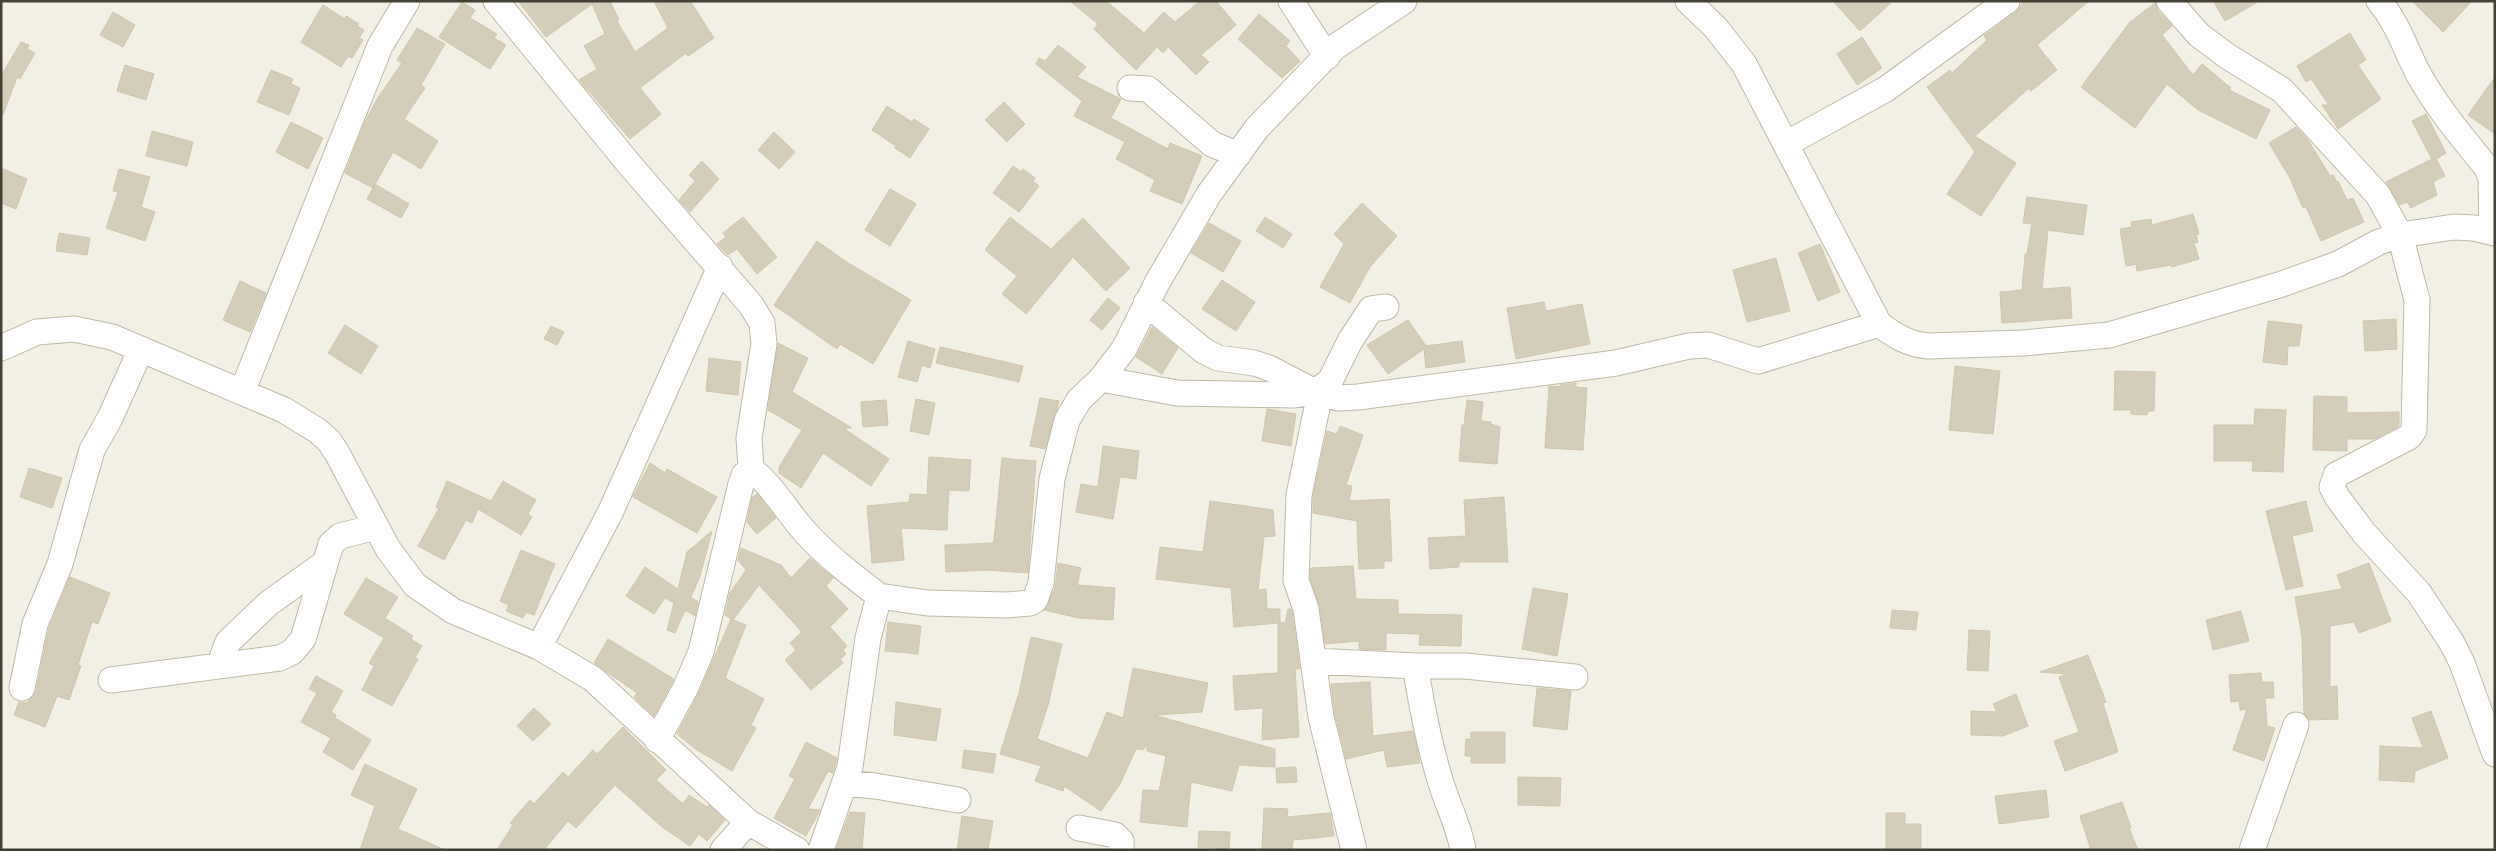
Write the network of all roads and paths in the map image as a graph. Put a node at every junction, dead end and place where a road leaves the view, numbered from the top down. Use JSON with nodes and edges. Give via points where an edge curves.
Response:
{"nodes":[{"id":1,"x":407,"y":1,"type":"edge"},
{"id":2,"x":496,"y":1,"type":"edge"},
{"id":3,"x":1291,"y":1,"type":"edge"},
{"id":4,"x":1404,"y":1,"type":"edge"},
{"id":5,"x":1688,"y":1,"type":"edge"},
{"id":6,"x":2007,"y":1,"type":"edge"},
{"id":7,"x":2379,"y":1,"type":"edge"},
{"id":8,"x":2173,"y":2,"type":"edge"},
{"id":9,"x":1327,"y":57,"type":"junction"},
{"id":10,"x":1130,"y":88,"type":"dead end"},
{"id":11,"x":1786,"y":144,"type":"junction"},
{"id":12,"x":1238,"y":155,"type":"junction"},
{"id":13,"x":2493,"y":232,"type":"edge"},
{"id":14,"x":2400,"y":235,"type":"junction"},
{"id":15,"x":720,"y":267,"type":"junction"},
{"id":16,"x":1146,"y":303,"type":"junction"},
{"id":17,"x":1386,"y":308,"type":"dead end"},
{"id":18,"x":1879,"y":324,"type":"junction"},
{"id":19,"x":1,"y":348,"type":"edge"},
{"id":20,"x":141,"y":349,"type":"junction"},
{"id":21,"x":1101,"y":379,"type":"junction"},
{"id":22,"x":242,"y":392,"type":"junction"},
{"id":23,"x":1315,"y":392,"type":"junction"},
{"id":24,"x":751,"y":469,"type":"junction"},
{"id":25,"x":376,"y":527,"type":"junction"},
{"id":26,"x":325,"y":563,"type":"junction"},
{"id":27,"x":878,"y":596,"type":"junction"},
{"id":28,"x":539,"y":647,"type":"junction"},
{"id":29,"x":1314,"y":661,"type":"junction"},
{"id":30,"x":219,"y":666,"type":"junction"},
{"id":31,"x":1417,"y":666,"type":"junction"},
{"id":32,"x":1575,"y":676,"type":"dead end"},
{"id":33,"x":111,"y":680,"type":"dead end"},
{"id":34,"x":22,"y":688,"type":"dead end"},
{"id":35,"x":2296,"y":725,"type":"dead end"},
{"id":36,"x":657,"y":740,"type":"junction"},
{"id":37,"x":2495,"y":754,"type":"edge"},
{"id":38,"x":845,"y":783,"type":"junction"},
{"id":39,"x":958,"y":800,"type":"dead end"},
{"id":40,"x":748,"y":822,"type":"junction"},
{"id":41,"x":1079,"y":828,"type":"dead end"},
{"id":42,"x":723,"y":850,"type":"edge"},
{"id":43,"x":798,"y":850,"type":"edge"},
{"id":44,"x":821,"y":850,"type":"edge"},
{"id":45,"x":1121,"y":850,"type":"edge"},
{"id":46,"x":1354,"y":850,"type":"edge"},
{"id":47,"x":1463,"y":850,"type":"edge"},
{"id":48,"x":2252,"y":850,"type":"edge"}],
"edges":[{"from":1,"to":22,"type":"street","via":[[380,46]]},
{"from":2,"to":15,"type":"street","via":[[629,164]]},
{"from":3,"to":9,"type":"street"},
{"from":4,"to":9,"type":"street","via":[[1349,36]]},
{"from":5,"to":11,"type":"street","via":[[1716,28],[1744,64]]},
{"from":6,"to":11,"type":"street","via":[[1886,89]]},
{"from":7,"to":13,"type":"street","via":[[2399,28],[2418,73],[2437,106],[2487,168],[2491,179]]},
{"from":8,"to":14,"type":"street","via":[[2199,35],[2226,56],[2282,90],[2378,196]]},
{"from":9,"to":12,"type":"street","via":[[1257,128]]},
{"from":10,"to":12,"type":"street","via":[[1148,89],[1212,144]]},
{"from":11,"to":18,"type":"street"},
{"from":12,"to":16,"type":"street","via":[[1209,194]]},
{"from":13,"to":14,"type":"street","via":[[2454,227]]},
{"from":14,"to":18,"type":"street","via":[[2379,242],[2338,264],[2279,285],[2109,335],[1928,346],[1914,345],[1898,338]]},
{"from":14,"to":37,"type":"street","via":[[2417,300],[2414,430],[2409,437],[2336,475],[2332,487],[2364,533],[2419,593],[2452,644]]},
{"from":15,"to":24,"type":"street","via":[[762,324],[764,344],[749,438]]},
{"from":15,"to":28,"type":"street","via":[[610,512]]},
{"from":16,"to":21,"type":"street","via":[[1124,349]]},
{"from":16,"to":23,"type":"street","via":[[1218,358],[1269,368]]},
{"from":17,"to":23,"type":"street","via":[[1371,309],[1330,381]]},
{"from":18,"to":23,"type":"street","via":[[1758,361],[1708,345],[1689,346],[1616,363],[1358,397],[1338,398]]},
{"from":19,"to":20,"type":"street","via":[[38,332],[74,329],[112,337]]},
{"from":20,"to":22,"type":"street"},
{"from":20,"to":34,"type":"street","via":[[92,450],[60,564],[35,624]]},
{"from":21,"to":23,"type":"street","via":[[1176,392],[1293,395]]},
{"from":21,"to":27,"type":"street","via":[[1079,400],[1066,420],[1052,479],[1041,583],[1035,600],[1007,605],[927,603]]},
{"from":22,"to":25,"type":"street","via":[[284,410],[329,441]]},
{"from":23,"to":29,"type":"street","via":[[1318,403],[1299,495],[1296,580],[1306,609]]},
{"from":24,"to":27,"type":"street","via":[[834,561]]},
{"from":24,"to":36,"type":"street","via":[[741,484],[701,652]]},
{"from":25,"to":26,"type":"street","via":[[340,536],[331,544]]},
{"from":25,"to":28,"type":"street","via":[[415,585],[452,611]]},
{"from":26,"to":30,"type":"street","via":[[269,603],[228,642]]},
{"from":26,"to":30,"type":"street","via":[[302,639],[292,652],[280,658]]},
{"from":27,"to":38,"type":"street","via":[[868,638],[850,768]]},
{"from":28,"to":36,"type":"street","via":[[593,679]]},
{"from":29,"to":31,"type":"street"},
{"from":29,"to":46,"type":"street","via":[[1321,717]]},
{"from":30,"to":33,"type":"street"},
{"from":31,"to":32,"type":"street","via":[[1465,666]]},
{"from":31,"to":47,"type":"street","via":[[1416,677],[1429,742]]},
{"from":35,"to":48,"type":"street"},
{"from":36,"to":40,"type":"street"},
{"from":38,"to":39,"type":"street"},
{"from":38,"to":44,"type":"street"},
{"from":40,"to":42,"type":"street"},
{"from":40,"to":43,"type":"street"},
{"from":41,"to":45,"type":"street","via":[[1115,835],[1121,841]]}]}
